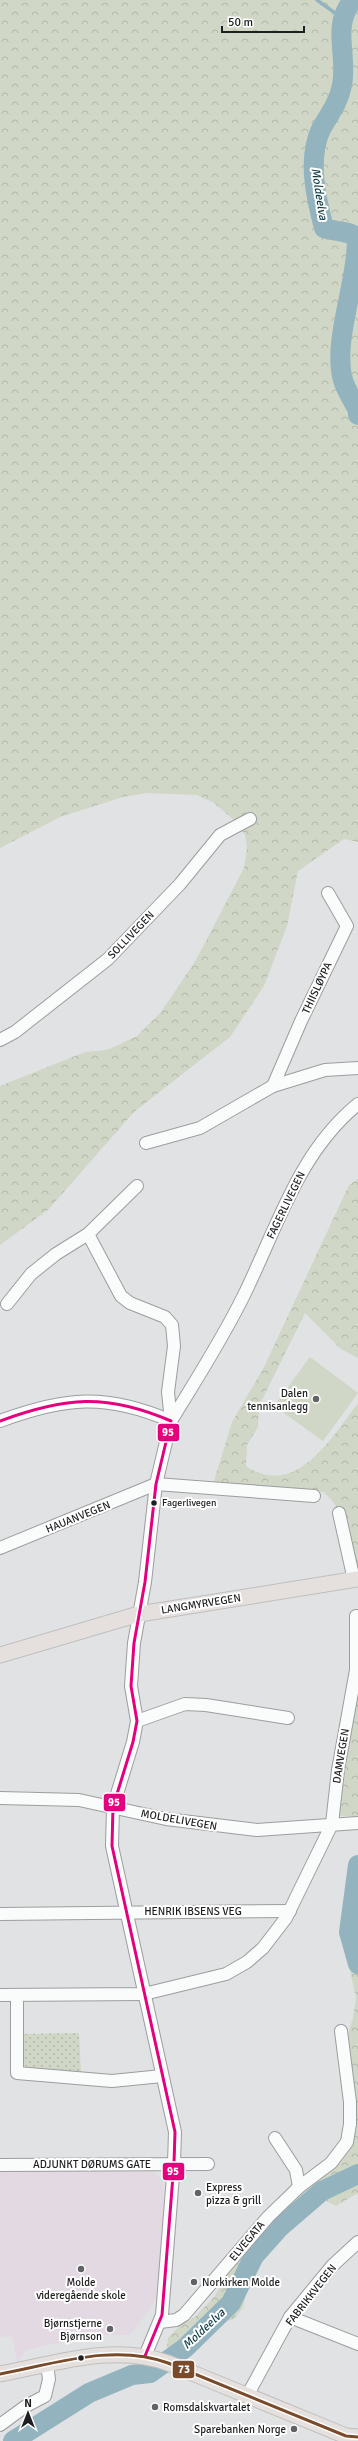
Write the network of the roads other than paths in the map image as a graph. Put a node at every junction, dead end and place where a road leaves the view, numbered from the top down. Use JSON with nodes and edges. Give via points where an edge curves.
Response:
{"nodes":[{"id":1,"x":250,"y":819,"type":"dead end"},
{"id":2,"x":328,"y":893,"type":"dead end"},
{"id":3,"x":0,"y":1040,"type":"edge"},
{"id":4,"x":358,"y":1068,"type":"edge"},
{"id":5,"x":273,"y":1086,"type":"junction"},
{"id":6,"x":358,"y":1104,"type":"edge"},
{"id":7,"x":146,"y":1143,"type":"dead end"},
{"id":8,"x":137,"y":1186,"type":"dead end"},
{"id":9,"x":88,"y":1234,"type":"junction"},
{"id":10,"x":7,"y":1304,"type":"dead end"},
{"id":11,"x":0,"y":1421,"type":"edge"},
{"id":12,"x":171,"y":1421,"type":"junction"},
{"id":13,"x":156,"y":1484,"type":"junction"},
{"id":14,"x":314,"y":1496,"type":"dead end"},
{"id":15,"x":339,"y":1513,"type":"dead end"},
{"id":16,"x":0,"y":1548,"type":"edge"},
{"id":17,"x":356,"y":1580,"type":"edge"},
{"id":18,"x":138,"y":1614,"type":"junction"},
{"id":19,"x":356,"y":1616,"type":"dead end"},
{"id":20,"x":0,"y":1655,"type":"edge"},
{"id":21,"x":288,"y":1718,"type":"dead end"},
{"id":22,"x":137,"y":1721,"type":"junction"},
{"id":23,"x":0,"y":1798,"type":"edge"},
{"id":24,"x":113,"y":1807,"type":"junction"},
{"id":25,"x":357,"y":1823,"type":"edge"},
{"id":26,"x":332,"y":1824,"type":"junction"},
{"id":27,"x":126,"y":1911,"type":"junction"},
{"id":28,"x":290,"y":1911,"type":"junction"},
{"id":29,"x":0,"y":1914,"type":"edge"},
{"id":30,"x":144,"y":1994,"type":"junction"},
{"id":31,"x":0,"y":1995,"type":"edge"},
{"id":32,"x":17,"y":1995,"type":"junction"},
{"id":33,"x":341,"y":2031,"type":"dead end"},
{"id":34,"x":162,"y":2076,"type":"junction"},
{"id":35,"x":275,"y":2138,"type":"dead end"},
{"id":36,"x":174,"y":2163,"type":"junction"},
{"id":37,"x":208,"y":2164,"type":"dead end"},
{"id":38,"x":0,"y":2165,"type":"edge"},
{"id":39,"x":300,"y":2187,"type":"junction"},
{"id":40,"x":358,"y":2242,"type":"edge"},
{"id":41,"x":290,"y":2317,"type":"junction"},
{"id":42,"x":160,"y":2322,"type":"junction"},
{"id":43,"x":358,"y":2344,"type":"edge"},
{"id":44,"x":151,"y":2358,"type":"junction"},
{"id":45,"x":47,"y":2365,"type":"junction"},
{"id":46,"x":0,"y":2374,"type":"edge"},
{"id":47,"x":247,"y":2396,"type":"junction"},
{"id":48,"x":0,"y":2425,"type":"edge"},
{"id":49,"x":358,"y":2437,"type":"edge"}],
"edges":[{"from":1,"to":3,"type":"street","name":"SOLLIVEGEN","via":[[220,835],[180,884],[108,960],[15,1032]]},
{"from":2,"to":5,"type":"street","name":"THIISLØYPA","via":[[347,926]]},
{"from":4,"to":5,"type":"street","via":[[325,1070]]},
{"from":5,"to":7,"type":"street","via":[[200,1128]]},
{"from":6,"to":12,"type":"street","name":"FAGERLIVEGEN","via":[[341,1118],[312,1153],[244,1296]]},
{"from":8,"to":9,"type":"street"},
{"from":9,"to":10,"type":"street","via":[[56,1254],[31,1274]]},
{"from":9,"to":12,"type":"street","via":[[121,1296],[130,1303],[165,1317],[172,1325],[174,1346],[168,1392]]},
{"from":11,"to":12,"type":"street","via":[[60,1403],[107,1401],[150,1412]]},
{"from":12,"to":13,"type":"street","name":"FAGERLIVEGEN"},
{"from":13,"to":14,"type":"street"},
{"from":13,"to":16,"type":"street","name":"HAUANVEGEN"},
{"from":13,"to":18,"type":"street","name":"FAGERLIVEGEN","via":[[146,1582]]},
{"from":15,"to":17,"type":"street"},
{"from":17,"to":18,"type":"main road","name":"LANGMYRVEGEN"},
{"from":18,"to":20,"type":"main road","name":"LANGMYRVEGEN"},
{"from":18,"to":22,"type":"street","name":"FAGERLIVEGEN","via":[[131,1678]]},
{"from":19,"to":26,"type":"street","name":"DAMVEGEN","via":[[356,1670],[338,1770]]},
{"from":21,"to":22,"type":"street","via":[[185,1704]]},
{"from":22,"to":24,"type":"street","name":"FAGERLIVEGEN"},
{"from":23,"to":24,"type":"street","name":"MOLDELIVEGEN","via":[[79,1800]]},
{"from":24,"to":26,"type":"street","name":"MOLDELIVEGEN","via":[[214,1827],[257,1830]]},
{"from":24,"to":27,"type":"street","name":"FAGERLIVEGEN","via":[[112,1846]]},
{"from":25,"to":26,"type":"street","name":"MOLDELIVEGEN"},
{"from":26,"to":28,"type":"street","name":"DAMVEGEN"},
{"from":27,"to":28,"type":"street","name":"HENRIK IBSENS VEG"},
{"from":27,"to":29,"type":"street","name":"HENRIK IBSENS VEG"},
{"from":27,"to":30,"type":"street","name":"FAGERLIVEGEN"},
{"from":28,"to":30,"type":"street","name":"DAMVEGEN","via":[[276,1935],[264,1948],[237,1968],[215,1978]]},
{"from":30,"to":32,"type":"street","name":"DAMVEGEN"},
{"from":30,"to":34,"type":"street","name":"FAGERLIVEGEN"},
{"from":31,"to":32,"type":"street","name":"DAMVEGEN"},
{"from":32,"to":34,"type":"street","via":[[17,2073],[112,2081]]},
{"from":33,"to":39,"type":"street","name":"ELVEGATA","via":[[350,2102],[348,2138],[342,2150],[330,2163]]},
{"from":34,"to":36,"type":"street","name":"FAGERLIVEGEN","via":[[175,2132]]},
{"from":35,"to":39,"type":"street","via":[[296,2170]]},
{"from":36,"to":37,"type":"street","name":"ADJUNKT DØRUMS GATE"},
{"from":36,"to":38,"type":"street","name":"ADJUNKT DØRUMS GATE"},
{"from":36,"to":42,"type":"street","name":"FAGERLIVEGEN"},
{"from":39,"to":42,"type":"street","name":"ELVEGATA","via":[[268,2217],[184,2315],[176,2320]]},
{"from":40,"to":41,"type":"street","name":"FABRIKKVEGEN","via":[[332,2266]]},
{"from":41,"to":43,"type":"street"},
{"from":41,"to":47,"type":"street","name":"FABRIKKVEGEN"},
{"from":42,"to":44,"type":"street","name":"FAGERLIVEGEN"},
{"from":44,"to":45,"type":"main road","via":[[107,2354]]},
{"from":44,"to":47,"type":"main road"},
{"from":45,"to":46,"type":"main road"},
{"from":45,"to":48,"type":"street","via":[[49,2379],[45,2396]]},
{"from":47,"to":49,"type":"main road","via":[[346,2436]]}]}
